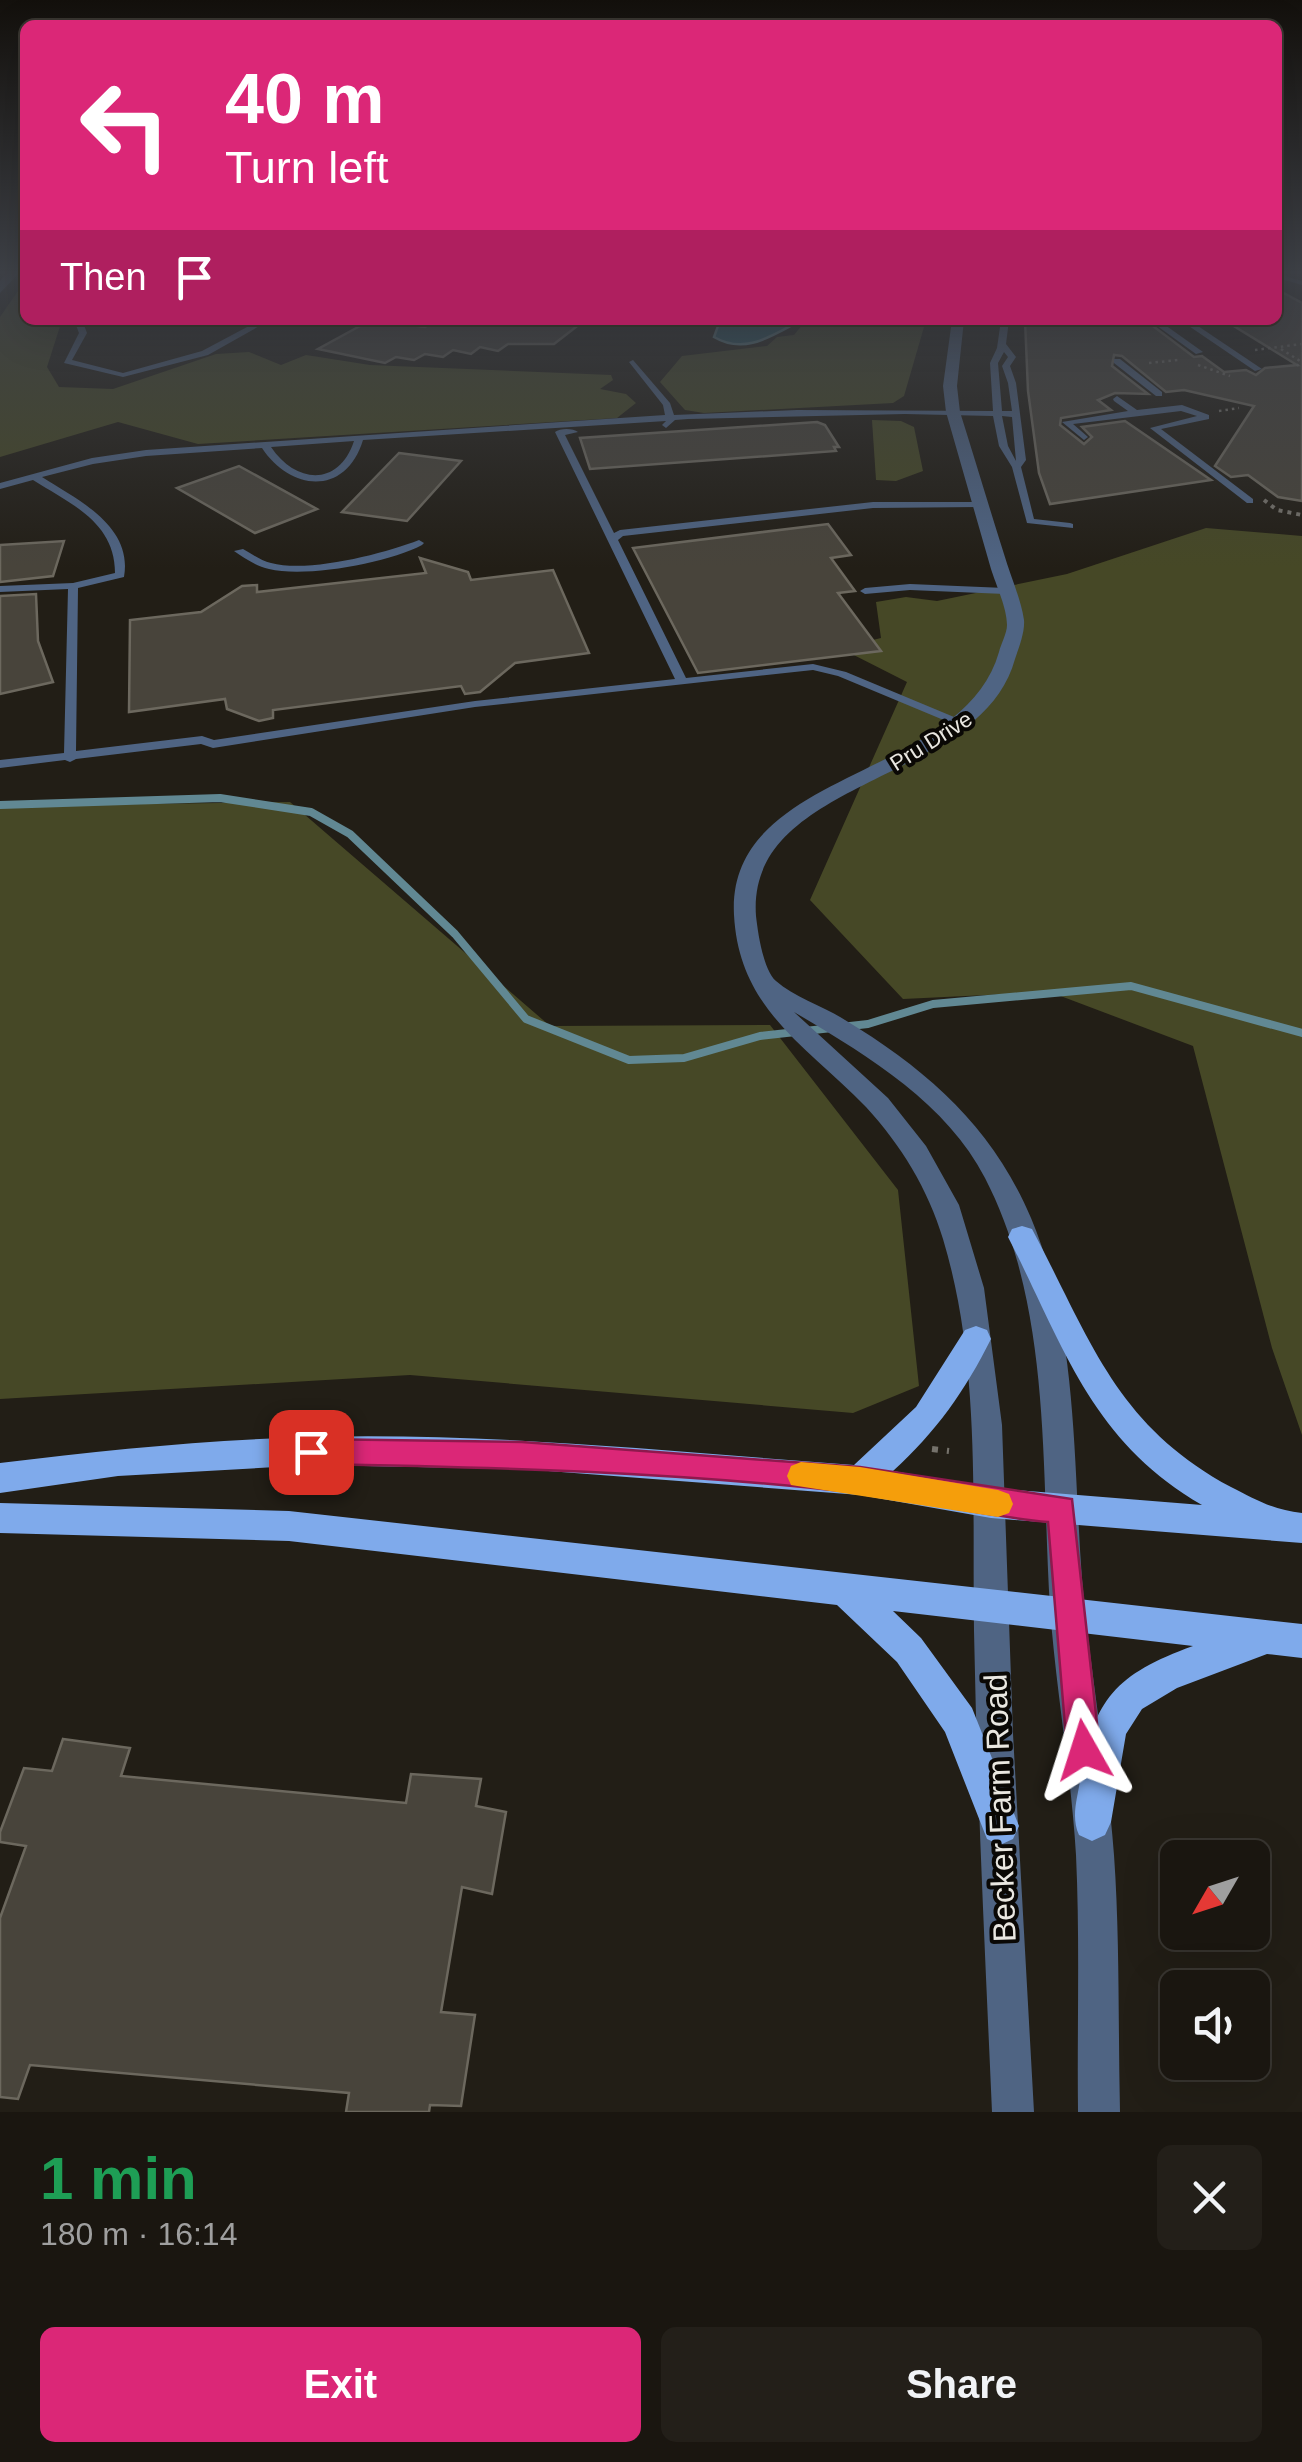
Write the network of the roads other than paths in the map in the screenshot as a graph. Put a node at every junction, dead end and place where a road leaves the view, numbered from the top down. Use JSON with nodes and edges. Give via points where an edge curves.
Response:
{"nodes":[{"id":1,"x":109,"y":371,"type":"edge"},
{"id":2,"x":136,"y":371,"type":"edge"},
{"id":3,"x":641,"y":371,"type":"edge"},
{"id":4,"x":952,"y":371,"type":"edge"},
{"id":5,"x":995,"y":371,"type":"edge"},
{"id":6,"x":1010,"y":371,"type":"edge"},
{"id":7,"x":1129,"y":371,"type":"edge"},
{"id":8,"x":1159,"y":394,"type":"dead end"},
{"id":9,"x":1116,"y":399,"type":"dead end"},
{"id":10,"x":953,"y":412,"type":"junction"},
{"id":11,"x":1135,"y":413,"type":"junction"},
{"id":12,"x":999,"y":414,"type":"junction"},
{"id":13,"x":1013,"y":414,"type":"junction"},
{"id":14,"x":671,"y":421,"type":"junction"},
{"id":15,"x":1084,"y":437,"type":"dead end"},
{"id":16,"x":359,"y":440,"type":"junction"},
{"id":17,"x":265,"y":446,"type":"junction"},
{"id":18,"x":1016,"y":467,"type":"junction"},
{"id":19,"x":33,"y":476,"type":"junction"},
{"id":20,"x":0,"y":486,"type":"edge"},
{"id":21,"x":1250,"y":501,"type":"dead end"},
{"id":22,"x":980,"y":504,"type":"junction"},
{"id":23,"x":1070,"y":526,"type":"dead end"},
{"id":24,"x":613,"y":540,"type":"junction"},
{"id":25,"x":419,"y":543,"type":"dead end"},
{"id":26,"x":240,"y":551,"type":"dead end"},
{"id":27,"x":73,"y":586,"type":"junction"},
{"id":28,"x":0,"y":589,"type":"edge"},
{"id":29,"x":865,"y":591,"type":"dead end"},
{"id":30,"x":1005,"y":591,"type":"junction"},
{"id":31,"x":682,"y":680,"type":"junction"},
{"id":32,"x":962,"y":724,"type":"junction"},
{"id":33,"x":70,"y":758,"type":"junction"},
{"id":34,"x":0,"y":764,"type":"edge"},
{"id":35,"x":768,"y":986,"type":"junction"},
{"id":36,"x":1022,"y":1237,"type":"junction"},
{"id":37,"x":976,"y":1339,"type":"junction"},
{"id":38,"x":0,"y":1478,"type":"edge"},
{"id":39,"x":860,"y":1480,"type":"junction"},
{"id":40,"x":992,"y":1503,"type":"junction"},
{"id":41,"x":1062,"y":1509,"type":"junction"},
{"id":42,"x":0,"y":1518,"type":"edge"},
{"id":43,"x":1288,"y":1526,"type":"edge"},
{"id":44,"x":846,"y":1590,"type":"junction"},
{"id":45,"x":991,"y":1606,"type":"junction"},
{"id":46,"x":1068,"y":1615,"type":"junction"},
{"id":47,"x":1285,"y":1639,"type":"edge"},
{"id":48,"x":1092,"y":1822,"type":"junction"},
{"id":49,"x":1000,"y":1826,"type":"junction"},
{"id":50,"x":1012,"y":2112,"type":"edge"},
{"id":51,"x":1100,"y":2112,"type":"edge"}],
"edges":[{"from":1,"to":2,"type":"lane"},
{"from":3,"to":14,"type":"lane"},
{"from":4,"to":10,"type":"street","name":"Pru Drive"},
{"from":5,"to":12,"type":"lane"},
{"from":6,"to":13,"type":"lane"},
{"from":7,"to":8,"type":"lane"},
{"from":9,"to":11,"type":"lane"},
{"from":10,"to":12,"type":"lane"},
{"from":10,"to":14,"type":"lane","via":[[905,408]]},
{"from":10,"to":22,"type":"street","name":"Pru Drive"},
{"from":11,"to":15,"type":"lane","via":[[1066,422]]},
{"from":11,"to":21,"type":"lane","via":[[1203,413],[1194,423],[1154,428]]},
{"from":12,"to":13,"type":"lane"},
{"from":12,"to":18,"type":"lane","via":[[1007,458]]},
{"from":13,"to":18,"type":"lane","via":[[1022,460]]},
{"from":14,"to":16,"type":"lane"},
{"from":14,"to":24,"type":"lane","via":[[660,429],[559,432]]},
{"from":16,"to":17,"type":"lane"},
{"from":16,"to":17,"type":"lane","via":[[353,461],[338,474],[311,481],[281,467]]},
{"from":17,"to":19,"type":"lane","via":[[146,453]]},
{"from":18,"to":23,"type":"lane","via":[[1030,521]]},
{"from":19,"to":20,"type":"lane"},
{"from":19,"to":27,"type":"lane","via":[[112,533],[122,550],[120,575]]},
{"from":22,"to":24,"type":"lane","via":[[862,506],[620,533]]},
{"from":22,"to":30,"type":"street","name":"Pru Drive"},
{"from":24,"to":31,"type":"lane"},
{"from":25,"to":26,"type":"lane","via":[[394,555],[286,567]]},
{"from":27,"to":28,"type":"lane"},
{"from":27,"to":33,"type":"lane"},
{"from":29,"to":30,"type":"lane"},
{"from":30,"to":32,"type":"street","name":"Pru Drive","via":[[1016,624],[1014,656],[981,709]]},
{"from":31,"to":32,"type":"lane","via":[[813,667]]},
{"from":31,"to":33,"type":"lane"},
{"from":32,"to":35,"type":"street","name":"Pru Drive","via":[[880,774],[805,808],[766,843],[745,903],[750,951]]},
{"from":33,"to":34,"type":"lane"},
{"from":35,"to":36,"type":"street","via":[[923,1087],[957,1118],[996,1172]]},
{"from":35,"to":37,"type":"street","name":"Pru Drive","via":[[795,1030],[879,1105],[934,1174],[960,1247]]},
{"from":36,"to":41,"type":"street","via":[[1044,1319]]},
{"from":36,"to":43,"type":"main road","via":[[1106,1395],[1143,1445],[1207,1491]]},
{"from":37,"to":39,"type":"main road","via":[[924,1426]]},
{"from":37,"to":40,"type":"street","name":"Pru Drive"},
{"from":38,"to":39,"type":"main road","via":[[118,1462],[311,1452],[522,1455]]},
{"from":39,"to":40,"type":"main road"},
{"from":40,"to":41,"type":"main road"},
{"from":40,"to":45,"type":"street","name":"Becker Farm Road"},
{"from":41,"to":43,"type":"main road"},
{"from":41,"to":46,"type":"street"},
{"from":42,"to":44,"type":"main road","via":[[289,1526]]},
{"from":44,"to":45,"type":"main road"},
{"from":44,"to":49,"type":"main road","via":[[909,1650],[959,1722]]},
{"from":45,"to":46,"type":"main road"},
{"from":45,"to":49,"type":"street","name":"Becker Farm Road"},
{"from":46,"to":47,"type":"main road"},
{"from":46,"to":48,"type":"street"},
{"from":47,"to":48,"type":"main road","via":[[1174,1673],[1121,1706]]},
{"from":48,"to":51,"type":"street"},
{"from":49,"to":50,"type":"street","name":"Becker Farm Road"}]}
